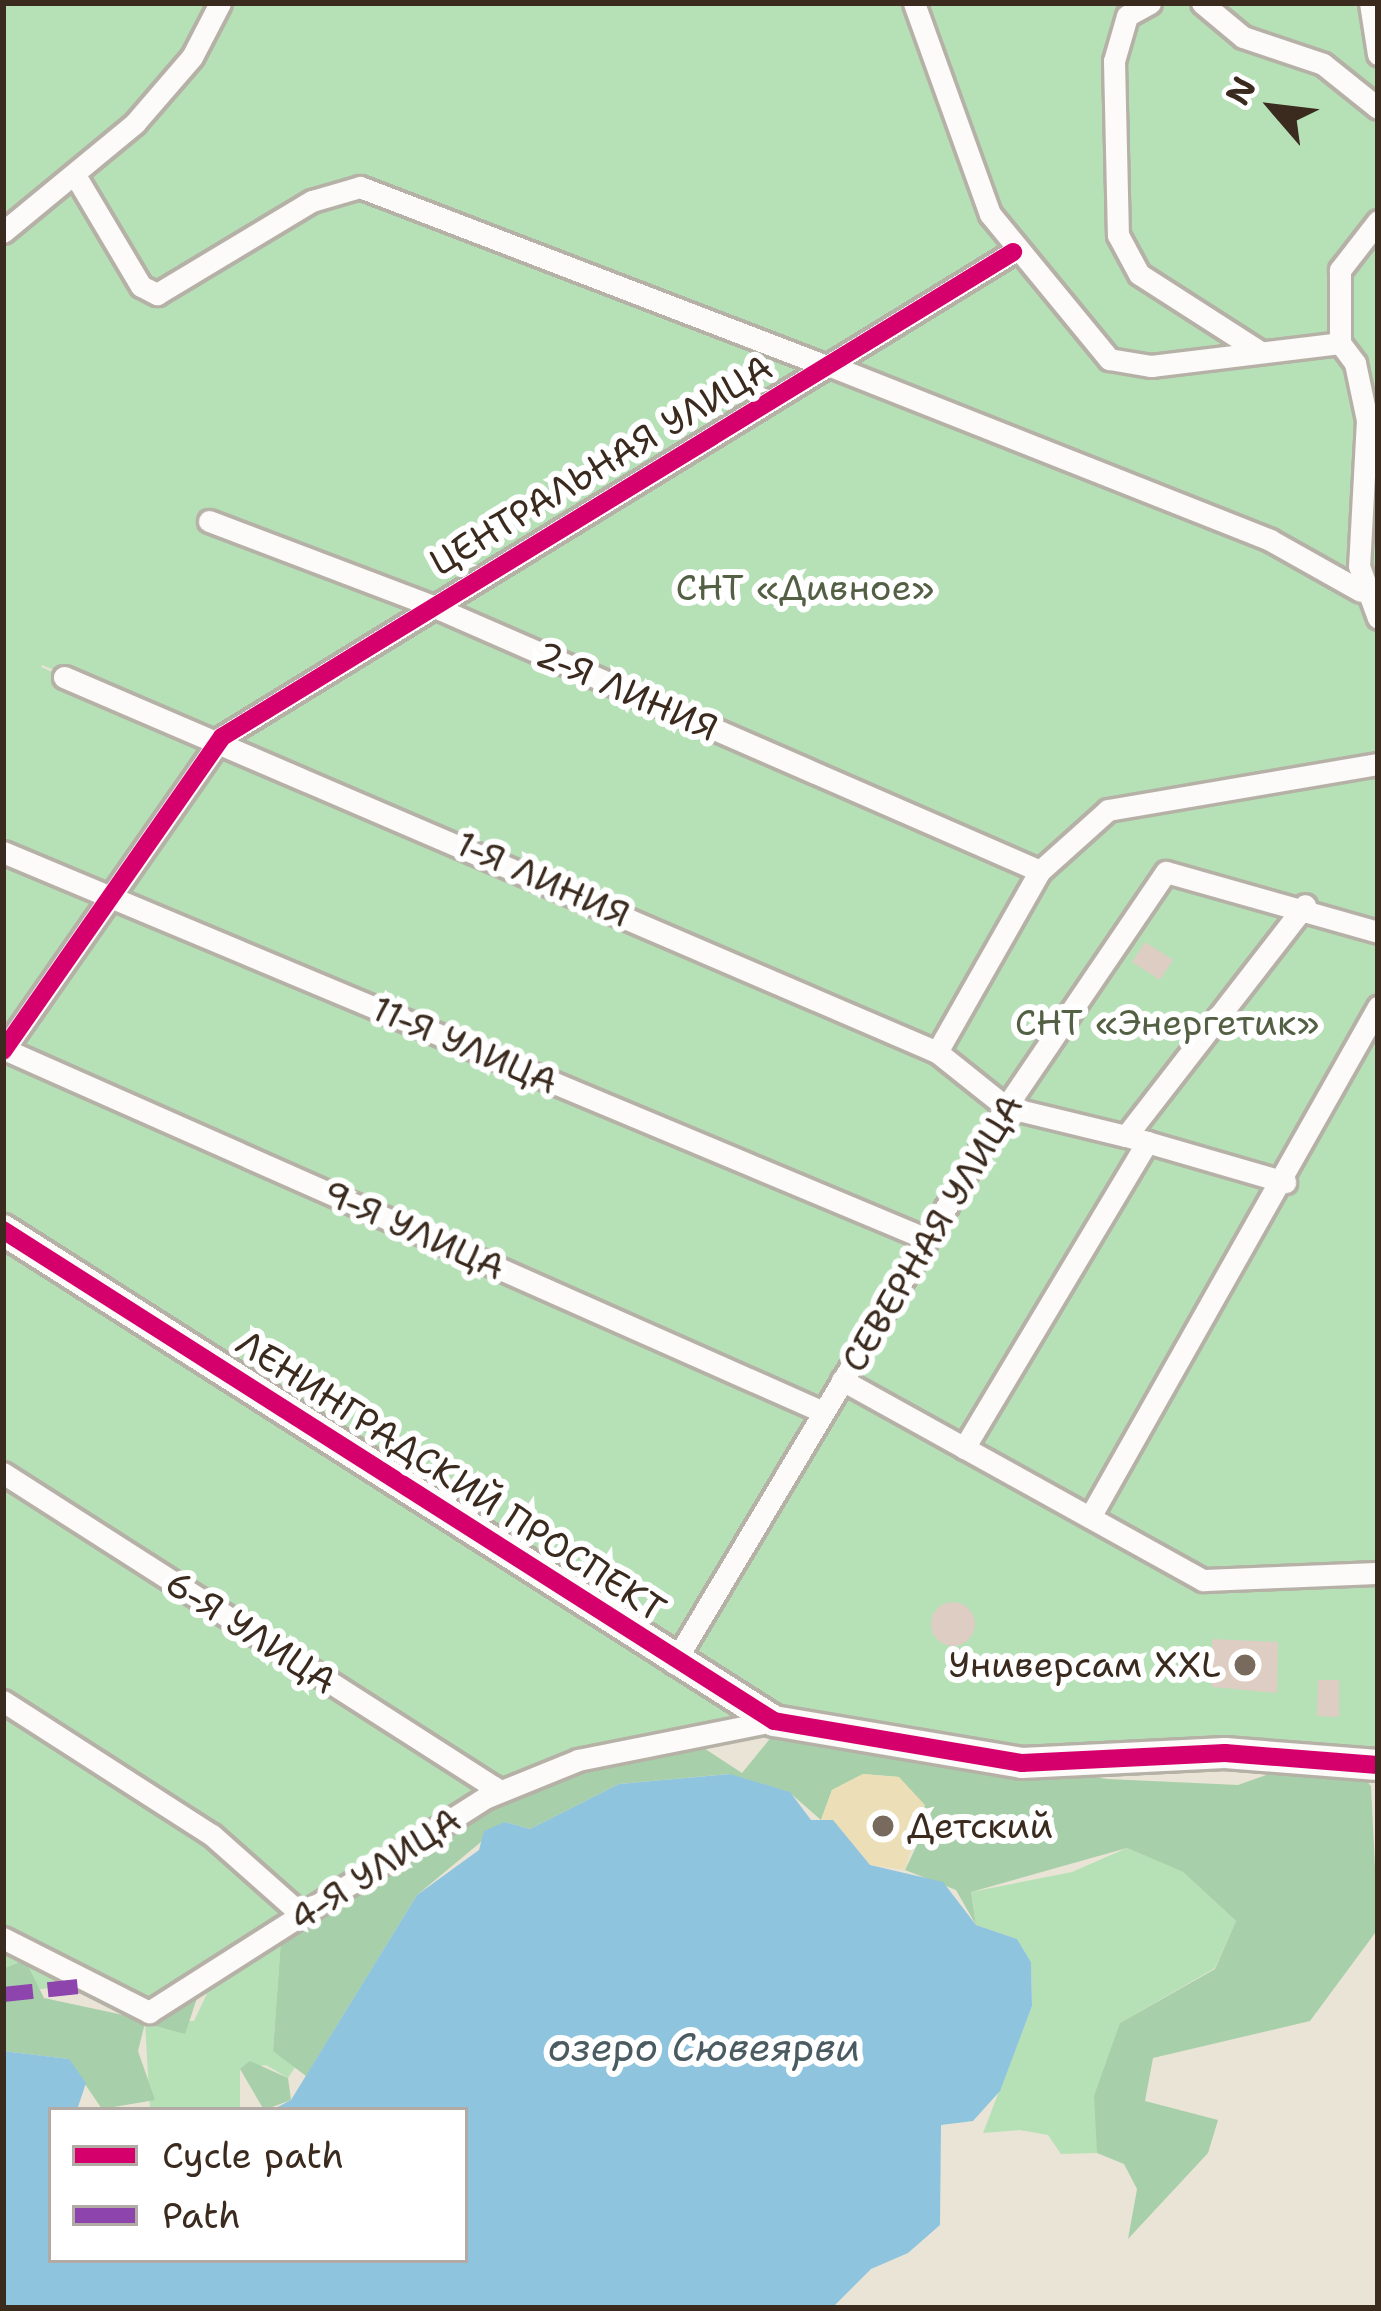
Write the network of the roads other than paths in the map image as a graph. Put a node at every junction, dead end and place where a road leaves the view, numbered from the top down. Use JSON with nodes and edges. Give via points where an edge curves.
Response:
{"nodes":[{"id":1,"x":220,"y":3,"type":"edge"},
{"id":2,"x":914,"y":3,"type":"edge"},
{"id":3,"x":1150,"y":3,"type":"edge"},
{"id":4,"x":1202,"y":3,"type":"edge"},
{"id":5,"x":1370,"y":3,"type":"edge"},
{"id":6,"x":1378,"y":54,"type":"edge"},
{"id":7,"x":1378,"y":108,"type":"edge"},
{"id":8,"x":74,"y":175,"type":"junction"},
{"id":9,"x":1378,"y":221,"type":"edge"},
{"id":10,"x":3,"y":232,"type":"edge"},
{"id":11,"x":1013,"y":252,"type":"junction"},
{"id":12,"x":1340,"y":343,"type":"junction"},
{"id":13,"x":1260,"y":352,"type":"junction"},
{"id":14,"x":833,"y":367,"type":"junction"},
{"id":15,"x":209,"y":521,"type":"dead end"},
{"id":16,"x":1361,"y":591,"type":"junction"},
{"id":17,"x":430,"y":605,"type":"junction"},
{"id":18,"x":1378,"y":618,"type":"edge"},
{"id":19,"x":64,"y":677,"type":"dead end"},
{"id":20,"x":222,"y":737,"type":"junction"},
{"id":21,"x":1378,"y":764,"type":"edge"},
{"id":22,"x":3,"y":852,"type":"edge"},
{"id":23,"x":1040,"y":871,"type":"junction"},
{"id":24,"x":108,"y":895,"type":"junction"},
{"id":25,"x":1306,"y":905,"type":"junction"},
{"id":26,"x":1378,"y":932,"type":"edge"},
{"id":27,"x":1378,"y":1007,"type":"edge"},
{"id":28,"x":4,"y":1050,"type":"edge"},
{"id":29,"x":937,"y":1052,"type":"junction"},
{"id":30,"x":1006,"y":1107,"type":"junction"},
{"id":31,"x":1136,"y":1139,"type":"junction"},
{"id":32,"x":1285,"y":1182,"type":"junction"},
{"id":33,"x":3,"y":1230,"type":"edge"},
{"id":34,"x":927,"y":1239,"type":"junction"},
{"id":35,"x":842,"y":1380,"type":"junction"},
{"id":36,"x":823,"y":1412,"type":"junction"},
{"id":37,"x":964,"y":1448,"type":"junction"},
{"id":38,"x":3,"y":1473,"type":"edge"},
{"id":39,"x":1090,"y":1517,"type":"junction"},
{"id":40,"x":1378,"y":1573,"type":"edge"},
{"id":41,"x":674,"y":1664,"type":"junction"},
{"id":42,"x":3,"y":1701,"type":"edge"},
{"id":43,"x":774,"y":1721,"type":"junction"},
{"id":44,"x":1378,"y":1766,"type":"edge"},
{"id":45,"x":500,"y":1792,"type":"junction"},
{"id":46,"x":302,"y":1916,"type":"junction"},
{"id":47,"x":3,"y":1938,"type":"edge"}],
"edges":[{"from":1,"to":8,"type":"street","via":[[192,57]]},
{"from":2,"to":11,"type":"street"},
{"from":3,"to":13,"type":"street","via":[[1127,16],[1114,61],[1118,235],[1139,274]]},
{"from":4,"to":7,"type":"street","via":[[1243,37],[1323,64]]},
{"from":5,"to":6,"type":"street"},
{"from":8,"to":10,"type":"street"},
{"from":8,"to":14,"type":"street","via":[[141,286],[157,294],[338,190],[454,215]]},
{"from":9,"to":12,"type":"street","via":[[1340,270]]},
{"from":11,"to":13,"type":"street","via":[[1109,359],[1151,367]]},
{"from":11,"to":14,"type":"street","name":"ЦЕНТРАЛЬНАЯ УЛИЦА"},
{"from":12,"to":13,"type":"street"},
{"from":12,"to":16,"type":"street","via":[[1367,419]]},
{"from":14,"to":16,"type":"street","via":[[1270,540]]},
{"from":14,"to":17,"type":"street","name":"ЦЕНТРАЛЬНАЯ УЛИЦА"},
{"from":15,"to":17,"type":"street","name":"2-Я ЛИНИЯ"},
{"from":16,"to":18,"type":"street"},
{"from":17,"to":20,"type":"street","name":"ЦЕНТРАЛЬНАЯ УЛИЦА"},
{"from":17,"to":23,"type":"street","name":"2-Я ЛИНИЯ"},
{"from":19,"to":20,"type":"street","name":"1-Я ЛИНИЯ"},
{"from":20,"to":24,"type":"street"},
{"from":20,"to":29,"type":"street","name":"1-Я ЛИНИЯ"},
{"from":21,"to":23,"type":"street","via":[[1108,810]]},
{"from":22,"to":24,"type":"street","name":"11-Я УЛИЦА"},
{"from":23,"to":29,"type":"street"},
{"from":24,"to":28,"type":"street"},
{"from":24,"to":34,"type":"street","name":"11-Я УЛИЦА"},
{"from":25,"to":26,"type":"street"},
{"from":25,"to":30,"type":"street","name":"СЕВЕРНАЯ УЛИЦА","via":[[1166,872]]},
{"from":25,"to":31,"type":"street"},
{"from":27,"to":32,"type":"street"},
{"from":28,"to":36,"type":"street","name":"9-Я УЛИЦА"},
{"from":29,"to":30,"type":"street","name":"1-Я ЛИНИЯ"},
{"from":30,"to":31,"type":"street"},
{"from":30,"to":34,"type":"street","name":"СЕВЕРНАЯ УЛИЦА"},
{"from":31,"to":32,"type":"street"},
{"from":31,"to":37,"type":"street"},
{"from":32,"to":39,"type":"street"},
{"from":33,"to":41,"type":"street","name":"ЛЕНИНГРАДСКИЙ ПРОСПЕКТ","via":[[421,1488],[441,1514]]},
{"from":34,"to":35,"type":"street","name":"СЕВЕРНАЯ УЛИЦА"},
{"from":35,"to":36,"type":"street","name":"СЕВЕРНАЯ УЛИЦА"},
{"from":35,"to":37,"type":"street"},
{"from":36,"to":41,"type":"street","name":"СЕВЕРНАЯ УЛИЦА"},
{"from":37,"to":39,"type":"street"},
{"from":38,"to":45,"type":"street","name":"6-Я УЛИЦА"},
{"from":39,"to":40,"type":"street","via":[[1203,1580]]},
{"from":41,"to":43,"type":"street","name":"ЛЕНИНГРАДСКИЙ ПРОСПЕКТ"},
{"from":42,"to":46,"type":"street","via":[[212,1834]]},
{"from":43,"to":44,"type":"street","name":"ЛЕНИНГРАДСКИЙ ПРОСПЕКТ","via":[[1022,1763],[1226,1753]]},
{"from":43,"to":45,"type":"street","name":"4-Я УЛИЦА","via":[[578,1760]]},
{"from":45,"to":46,"type":"street","name":"4-Я УЛИЦА"},
{"from":46,"to":47,"type":"street","name":"4-Я УЛИЦА","via":[[149,2012]]}]}
